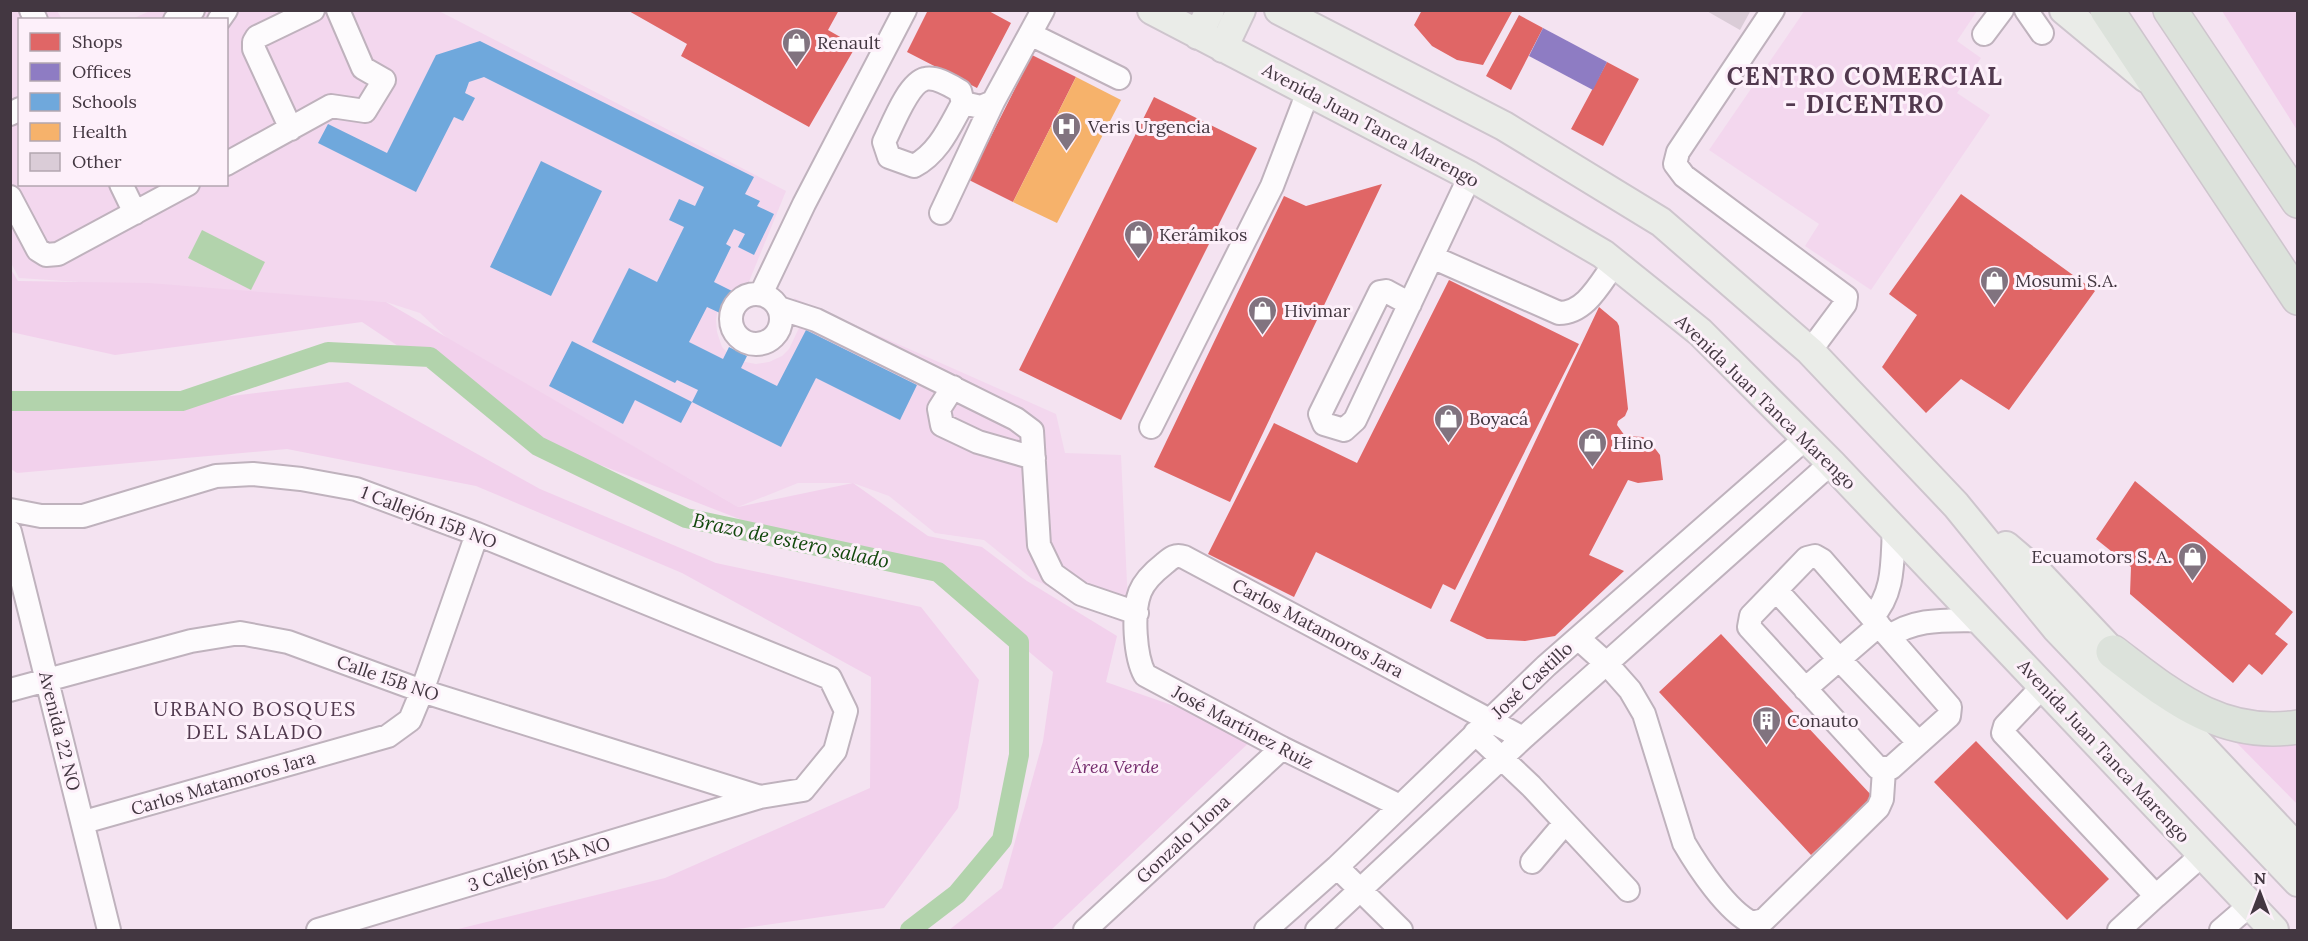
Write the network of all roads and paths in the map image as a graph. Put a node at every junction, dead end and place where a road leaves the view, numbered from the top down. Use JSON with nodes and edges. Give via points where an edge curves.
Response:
{"nodes":[{"id":1,"x":193,"y":10,"type":"edge"},
{"id":2,"x":313,"y":10,"type":"edge"},
{"id":3,"x":338,"y":10,"type":"edge"},
{"id":4,"x":905,"y":10,"type":"edge"},
{"id":5,"x":1043,"y":10,"type":"edge"},
{"id":6,"x":1152,"y":10,"type":"edge"},
{"id":7,"x":1241,"y":10,"type":"edge"},
{"id":8,"x":1280,"y":10,"type":"edge"},
{"id":9,"x":1773,"y":10,"type":"edge"},
{"id":10,"x":2002,"y":10,"type":"edge"},
{"id":11,"x":2026,"y":10,"type":"edge"},
{"id":12,"x":2064,"y":10,"type":"edge"},
{"id":13,"x":2107,"y":10,"type":"edge"},
{"id":14,"x":2172,"y":12,"type":"edge"},
{"id":15,"x":179,"y":18,"type":"edge"},
{"id":16,"x":1204,"y":23,"type":"edge"},
{"id":17,"x":2042,"y":33,"type":"dead end"},
{"id":18,"x":1030,"y":34,"type":"junction"},
{"id":19,"x":1984,"y":34,"type":"dead end"},
{"id":20,"x":1223,"y":48,"type":"junction"},
{"id":21,"x":1119,"y":78,"type":"dead end"},
{"id":22,"x":2161,"y":91,"type":"junction"},
{"id":23,"x":1308,"y":92,"type":"junction"},
{"id":24,"x":993,"y":102,"type":"junction"},
{"id":25,"x":963,"y":103,"type":"dead end"},
{"id":26,"x":291,"y":129,"type":"junction"},
{"id":27,"x":228,"y":163,"type":"edge"},
{"id":28,"x":1470,"y":176,"type":"junction"},
{"id":29,"x":122,"y":186,"type":"edge"},
{"id":30,"x":177,"y":187,"type":"edge"},
{"id":31,"x":10,"y":197,"type":"edge"},
{"id":32,"x":2298,"y":201,"type":"edge"},
{"id":33,"x":135,"y":213,"type":"junction"},
{"id":34,"x":942,"y":213,"type":"dead end"},
{"id":35,"x":1432,"y":257,"type":"junction"},
{"id":36,"x":1615,"y":263,"type":"junction"},
{"id":37,"x":761,"y":294,"type":"junction"},
{"id":38,"x":2298,"y":298,"type":"edge"},
{"id":39,"x":1410,"y":304,"type":"junction"},
{"id":40,"x":780,"y":308,"type":"junction"},
{"id":41,"x":1810,"y":351,"type":"junction"},
{"id":42,"x":953,"y":387,"type":"junction"},
{"id":43,"x":1151,"y":427,"type":"dead end"},
{"id":44,"x":1806,"y":438,"type":"junction"},
{"id":45,"x":1034,"y":458,"type":"junction"},
{"id":46,"x":1831,"y":463,"type":"junction"},
{"id":47,"x":1956,"y":505,"type":"junction"},
{"id":48,"x":10,"y":510,"type":"edge"},
{"id":49,"x":1894,"y":528,"type":"junction"},
{"id":50,"x":10,"y":532,"type":"edge"},
{"id":51,"x":477,"y":534,"type":"junction"},
{"id":52,"x":1776,"y":590,"type":"junction"},
{"id":53,"x":1137,"y":613,"type":"junction"},
{"id":54,"x":1980,"y":620,"type":"junction"},
{"id":55,"x":1880,"y":626,"type":"junction"},
{"id":56,"x":1578,"y":638,"type":"junction"},
{"id":57,"x":2113,"y":652,"type":"junction"},
{"id":58,"x":1839,"y":660,"type":"junction"},
{"id":59,"x":1607,"y":664,"type":"junction"},
{"id":60,"x":830,"y":678,"type":"joint"},
{"id":61,"x":47,"y":680,"type":"junction"},
{"id":62,"x":2043,"y":686,"type":"junction"},
{"id":63,"x":1805,"y":688,"type":"junction"},
{"id":64,"x":10,"y":690,"type":"edge"},
{"id":65,"x":422,"y":691,"type":"junction"},
{"id":66,"x":1482,"y":726,"type":"junction"},
{"id":67,"x":2298,"y":728,"type":"edge"},
{"id":68,"x":1523,"y":738,"type":"junction"},
{"id":69,"x":1919,"y":743,"type":"junction"},
{"id":70,"x":1282,"y":748,"type":"junction"},
{"id":71,"x":1503,"y":759,"type":"junction"},
{"id":72,"x":1884,"y":770,"type":"junction"},
{"id":73,"x":760,"y":797,"type":"junction"},
{"id":74,"x":1400,"y":806,"type":"junction"},
{"id":75,"x":84,"y":822,"type":"junction"},
{"id":76,"x":1566,"y":823,"type":"junction"},
{"id":77,"x":2298,"y":849,"type":"edge"},
{"id":78,"x":2202,"y":855,"type":"junction"},
{"id":79,"x":1532,"y":862,"type":"dead end"},
{"id":80,"x":1336,"y":867,"type":"junction"},
{"id":81,"x":2298,"y":882,"type":"edge"},
{"id":82,"x":1628,"y":890,"type":"dead end"},
{"id":83,"x":1360,"y":891,"type":"junction"},
{"id":84,"x":2156,"y":896,"type":"junction"},
{"id":85,"x":2250,"y":905,"type":"junction"},
{"id":86,"x":109,"y":930,"type":"edge"},
{"id":87,"x":318,"y":930,"type":"edge"},
{"id":88,"x":1085,"y":930,"type":"edge"},
{"id":89,"x":1266,"y":930,"type":"edge"},
{"id":90,"x":1317,"y":930,"type":"edge"},
{"id":91,"x":1401,"y":930,"type":"edge"},
{"id":92,"x":2119,"y":930,"type":"edge"},
{"id":93,"x":2221,"y":930,"type":"edge"},
{"id":94,"x":2274,"y":930,"type":"edge"}],
"edges":[{"from":1,"to":15,"type":"street"},
{"from":2,"to":26,"type":"street","via":[[254,42]]},
{"from":3,"to":26,"type":"street","via":[[363,68],[384,80],[365,111],[331,106]]},
{"from":4,"to":37,"type":"street"},
{"from":5,"to":18,"type":"street"},
{"from":6,"to":16,"type":"main road","name":"Avenida Juan Tanca Marengo"},
{"from":7,"to":20,"type":"main road"},
{"from":8,"to":41,"type":"main road","via":[[1504,126],[1661,222]]},
{"from":9,"to":41,"type":"street","via":[[1678,152],[1675,164],[1684,176],[1846,297],[1845,304]]},
{"from":10,"to":19,"type":"street"},
{"from":11,"to":17,"type":"street"},
{"from":12,"to":22,"type":"main road"},
{"from":13,"to":22,"type":"highway"},
{"from":14,"to":32,"type":"highway"},
{"from":16,"to":20,"type":"main road","name":"Avenida Juan Tanca Marengo"},
{"from":18,"to":21,"type":"street"},
{"from":18,"to":24,"type":"street"},
{"from":20,"to":23,"type":"main road","name":"Avenida Juan Tanca Marengo"},
{"from":22,"to":38,"type":"highway"},
{"from":23,"to":28,"type":"main road","name":"Avenida Juan Tanca Marengo"},
{"from":23,"to":43,"type":"street","via":[[1272,186]]},
{"from":24,"to":25,"type":"street","via":[[981,107]]},
{"from":24,"to":34,"type":"street"},
{"from":26,"to":27,"type":"street"},
{"from":28,"to":35,"type":"street"},
{"from":28,"to":36,"type":"main road","name":"Avenida Juan Tanca Marengo"},
{"from":29,"to":33,"type":"street"},
{"from":30,"to":33,"type":"street"},
{"from":31,"to":33,"type":"street","via":[[38,250],[46,255],[58,254]]},
{"from":35,"to":36,"type":"street","via":[[1559,313],[1570,313],[1582,306]]},
{"from":35,"to":39,"type":"street"},
{"from":36,"to":44,"type":"main road","name":"Avenida Juan Tanca Marengo","via":[[1700,332]]},
{"from":37,"to":40,"type":"street"},
{"from":37,"to":40,"type":"street","via":[[740,300],[733,309],[731,320],[741,339],[751,343],[772,339],[782,319]]},
{"from":39,"to":39,"type":"street","via":[[1355,420],[1344,430],[1324,424],[1320,414],[1380,291]]},
{"from":40,"to":42,"type":"street","via":[[816,320]]},
{"from":41,"to":47,"type":"main road"},
{"from":42,"to":45,"type":"street","via":[[1032,431]]},
{"from":42,"to":45,"type":"street","via":[[939,409],[942,425],[978,442]]},
{"from":44,"to":46,"type":"main road","name":"Avenida Juan Tanca Marengo"},
{"from":44,"to":56,"type":"street","name":"José Castillo"},
{"from":45,"to":53,"type":"street","via":[[1039,545],[1053,574],[1082,594]]},
{"from":46,"to":49,"type":"main road","name":"Avenida Juan Tanca Marengo"},
{"from":46,"to":59,"type":"street","name":"José Castillo"},
{"from":47,"to":57,"type":"main road","via":[[2040,575]]},
{"from":47,"to":81,"type":"main road","via":[[2056,628]]},
{"from":48,"to":51,"type":"street","name":"1 Callejón 15B NO","via":[[41,516],[83,516],[216,476],[253,474],[356,489]]},
{"from":49,"to":54,"type":"main road","name":"Avenida Juan Tanca Marengo"},
{"from":49,"to":55,"type":"street","via":[[1890,582]]},
{"from":50,"to":61,"type":"street","name":"Avenida 22 NO"},
{"from":51,"to":60,"type":"street","name":"1 Callejón 15B NO"},
{"from":51,"to":65,"type":"street","name":"Carlos Matamoros Jara"},
{"from":52,"to":55,"type":"street","via":[[1807,558],[1815,556]]},
{"from":52,"to":58,"type":"street"},
{"from":52,"to":63,"type":"street","via":[[1751,616],[1749,627]]},
{"from":53,"to":66,"type":"street","name":"Carlos Matamoros Jara","via":[[1140,592],[1155,572],[1178,555]]},
{"from":53,"to":70,"type":"street","name":"José Martínez Ruiz","via":[[1139,664],[1145,675]]},
{"from":54,"to":55,"type":"street"},
{"from":54,"to":62,"type":"main road","name":"Avenida Juan Tanca Marengo"},
{"from":55,"to":58,"type":"street"},
{"from":55,"to":69,"type":"street","via":[[1950,707],[1949,716]]},
{"from":56,"to":59,"type":"street"},
{"from":56,"to":66,"type":"street","name":"José Castillo"},
{"from":57,"to":67,"type":"highway","via":[[2198,712],[2250,727]]},
{"from":57,"to":77,"type":"main road"},
{"from":58,"to":63,"type":"street"},
{"from":58,"to":69,"type":"street"},
{"from":59,"to":68,"type":"street","name":"José Castillo"},
{"from":59,"to":72,"type":"street","via":[[1630,690],[1644,714],[1684,843],[1718,892],[1744,920],[1764,920],[1878,808]]},
{"from":60,"to":73,"type":"street","name":"3 Callejón 15A NO","via":[[846,711],[836,751],[803,790]]},
{"from":61,"to":64,"type":"street","name":"Calle 15B NO"},
{"from":61,"to":65,"type":"street","name":"Calle 15B NO","via":[[191,641],[240,633],[288,642]]},
{"from":61,"to":75,"type":"street","name":"Avenida 22 NO"},
{"from":62,"to":78,"type":"main road","name":"Avenida Juan Tanca Marengo"},
{"from":62,"to":84,"type":"street","via":[[2005,726],[2003,733]]},
{"from":63,"to":72,"type":"street"},
{"from":65,"to":73,"type":"street","name":"Calle 15B NO"},
{"from":65,"to":75,"type":"street","name":"Carlos Matamoros Jara","via":[[410,720],[388,736]]},
{"from":66,"to":68,"type":"street","name":"Carlos Matamoros Jara"},
{"from":66,"to":71,"type":"street"},
{"from":66,"to":74,"type":"street","name":"José Castillo"},
{"from":68,"to":71,"type":"street","name":"José Castillo"},
{"from":69,"to":72,"type":"street"},
{"from":70,"to":74,"type":"street","name":"José Martínez Ruiz"},
{"from":70,"to":88,"type":"street","name":"Gonzalo Llona"},
{"from":71,"to":76,"type":"street"},
{"from":71,"to":83,"type":"street","name":"José Castillo"},
{"from":73,"to":87,"type":"street","name":"3 Callejón 15A NO"},
{"from":74,"to":80,"type":"street","name":"José Castillo"},
{"from":75,"to":86,"type":"street","name":"Avenida 22 NO"},
{"from":76,"to":79,"type":"street"},
{"from":76,"to":82,"type":"street"},
{"from":78,"to":84,"type":"street"},
{"from":78,"to":85,"type":"main road","name":"Avenida Juan Tanca Marengo"},
{"from":80,"to":83,"type":"street"},
{"from":80,"to":89,"type":"street","name":"José Castillo"},
{"from":83,"to":90,"type":"street","name":"José Castillo"},
{"from":83,"to":91,"type":"street"},
{"from":84,"to":92,"type":"street"},
{"from":85,"to":93,"type":"street"},
{"from":85,"to":94,"type":"main road","name":"Avenida Juan Tanca Marengo"}]}
